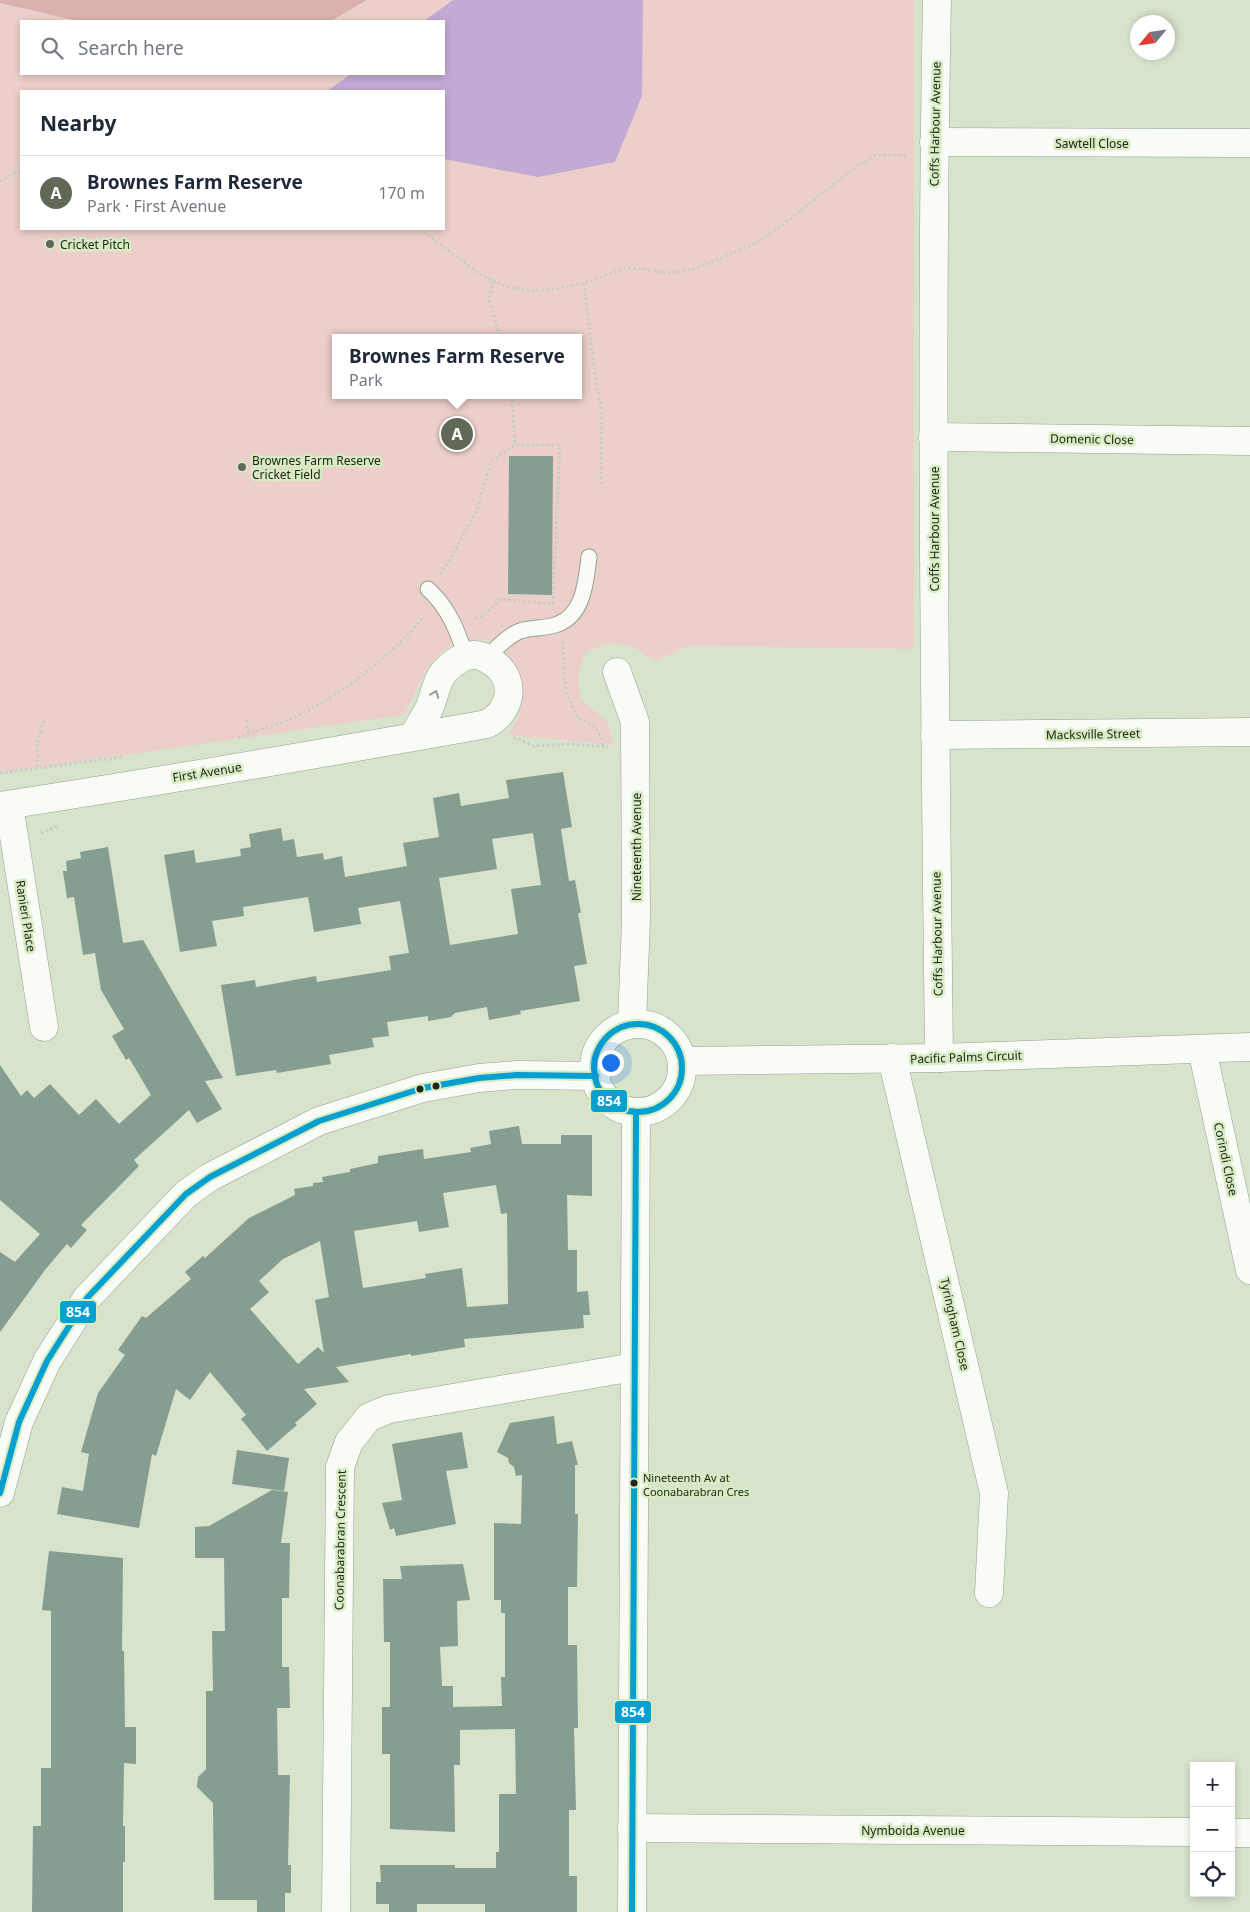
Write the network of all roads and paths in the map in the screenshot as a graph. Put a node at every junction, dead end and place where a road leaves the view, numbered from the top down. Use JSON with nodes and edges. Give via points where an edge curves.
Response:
{"nodes":[{"id":1,"x":937,"y":0,"type":"edge"},
{"id":2,"x":1250,"y":144,"type":"edge"},
{"id":3,"x":923,"y":148,"type":"junction"},
{"id":4,"x":20,"y":171,"type":"edge"},
{"id":5,"x":0,"y":181,"type":"edge"},
{"id":6,"x":421,"y":230,"type":"edge"},
{"id":7,"x":493,"y":281,"type":"junction"},
{"id":8,"x":584,"y":283,"type":"junction"},
{"id":9,"x":500,"y":334,"type":"edge"},
{"id":10,"x":512,"y":399,"type":"edge"},
{"id":11,"x":933,"y":437,"type":"junction"},
{"id":12,"x":1250,"y":441,"type":"edge"},
{"id":13,"x":515,"y":445,"type":"junction"},
{"id":14,"x":601,"y":484,"type":"dead end"},
{"id":15,"x":589,"y":557,"type":"dead end"},
{"id":16,"x":434,"y":594,"type":"junction"},
{"id":17,"x":457,"y":628,"type":"junction"},
{"id":18,"x":563,"y":637,"type":"dead end"},
{"id":19,"x":476,"y":658,"type":"junction"},
{"id":20,"x":617,"y":672,"type":"dead end"},
{"id":21,"x":45,"y":719,"type":"dead end"},
{"id":22,"x":1250,"y":732,"type":"edge"},
{"id":23,"x":935,"y":735,"type":"junction"},
{"id":24,"x":413,"y":737,"type":"junction"},
{"id":25,"x":235,"y":739,"type":"dead end"},
{"id":26,"x":603,"y":747,"type":"dead end"},
{"id":27,"x":126,"y":757,"type":"dead end"},
{"id":28,"x":38,"y":767,"type":"junction"},
{"id":29,"x":0,"y":773,"type":"edge"},
{"id":30,"x":4,"y":806,"type":"edge"},
{"id":31,"x":632,"y":1024,"type":"junction"},
{"id":32,"x":44,"y":1027,"type":"dead end"},
{"id":33,"x":1250,"y":1047,"type":"edge"},
{"id":34,"x":1202,"y":1049,"type":"junction"},
{"id":35,"x":892,"y":1058,"type":"junction"},
{"id":36,"x":938,"y":1058,"type":"junction"},
{"id":37,"x":682,"y":1061,"type":"junction"},
{"id":38,"x":596,"y":1076,"type":"junction"},
{"id":39,"x":636,"y":1113,"type":"junction"},
{"id":40,"x":1250,"y":1270,"type":"edge"},
{"id":41,"x":634,"y":1367,"type":"junction"},
{"id":42,"x":0,"y":1493,"type":"edge"},
{"id":43,"x":989,"y":1593,"type":"dead end"},
{"id":44,"x":632,"y":1828,"type":"junction"},
{"id":45,"x":1190,"y":1832,"type":"edge"},
{"id":46,"x":1235,"y":1833,"type":"edge"},
{"id":47,"x":1250,"y":1833,"type":"edge"},
{"id":48,"x":336,"y":1912,"type":"edge"},
{"id":49,"x":632,"y":1912,"type":"edge"}],
"edges":[{"from":1,"to":3,"type":"street","name":"Coffs Harbour Avenue"},
{"from":2,"to":3,"type":"street","name":"Sawtell Close"},
{"from":3,"to":8,"type":"path","via":[[876,155],[756,243],[705,265],[667,273],[625,268]]},
{"from":3,"to":11,"type":"street","name":"Coffs Harbour Avenue"},
{"from":4,"to":5,"type":"path"},
{"from":6,"to":7,"type":"path","via":[[478,274]]},
{"from":7,"to":8,"type":"path","via":[[506,287],[533,291]]},
{"from":7,"to":9,"type":"path","via":[[489,301]]},
{"from":8,"to":14,"type":"path","via":[[602,413]]},
{"from":10,"to":13,"type":"path"},
{"from":11,"to":12,"type":"street","name":"Domenic Close"},
{"from":11,"to":23,"type":"street","name":"Coffs Harbour Avenue"},
{"from":13,"to":16,"type":"path","via":[[491,462],[476,512]]},
{"from":13,"to":17,"type":"path","via":[[560,445],[553,604],[500,599],[483,616]]},
{"from":15,"to":19,"type":"lane","via":[[579,605],[568,616],[559,624],[519,632]]},
{"from":16,"to":17,"type":"lane"},
{"from":16,"to":25,"type":"path","via":[[404,640],[371,669],[286,721]]},
{"from":17,"to":19,"type":"lane"},
{"from":18,"to":26,"type":"path","via":[[567,695],[578,718],[600,732]]},
{"from":24,"to":19,"type":"street","one_way":true,"via":[[429,708],[442,673],[456,661]]},
{"from":19,"to":24,"type":"street","name":"First Avenue","via":[[500,669],[508,681],[509,694],[495,720]]},
{"from":20,"to":31,"type":"street","name":"Nineteenth Avenue","via":[[635,722],[636,919]]},
{"from":21,"to":28,"type":"path","via":[[37,742]]},
{"from":22,"to":23,"type":"street","name":"Macksville Street"},
{"from":23,"to":36,"type":"street","name":"Coffs Harbour Avenue"},
{"from":24,"to":30,"type":"street","name":"First Avenue"},
{"from":27,"to":28,"type":"path"},
{"from":28,"to":29,"type":"path"},
{"from":30,"to":32,"type":"street","name":"Ranieri Place"},
{"from":31,"to":37,"type":"street","via":[[662,1030],[676,1044]]},
{"from":31,"to":38,"type":"street","via":[[604,1039],[594,1062]]},
{"from":33,"to":34,"type":"street","name":"Pacific Palms Circuit"},
{"from":34,"to":36,"type":"street","name":"Pacific Palms Circuit"},
{"from":34,"to":40,"type":"street","name":"Corindi Close"},
{"from":35,"to":36,"type":"street","name":"Pacific Palms Circuit"},
{"from":35,"to":37,"type":"street","name":"Pacific Palms Circuit"},
{"from":35,"to":43,"type":"street","name":"Tyringham Close","via":[[994,1493]]},
{"from":37,"to":39,"type":"street","via":[[679,1087],[672,1098],[651,1111]]},
{"from":38,"to":39,"type":"street","via":[[602,1093],[610,1102]]},
{"from":38,"to":42,"type":"street","via":[[517,1075],[423,1088],[319,1121],[210,1177],[186,1194],[86,1298],[47,1361],[19,1422]]},
{"from":39,"to":41,"type":"street"},
{"from":41,"to":44,"type":"street"},
{"from":41,"to":48,"type":"street","name":"Coonabarabran Crescent","via":[[389,1409],[369,1418],[349,1442],[340,1467]]},
{"from":44,"to":45,"type":"street","name":"Nymboida Avenue"},
{"from":44,"to":49,"type":"street"},
{"from":46,"to":47,"type":"street"}]}
